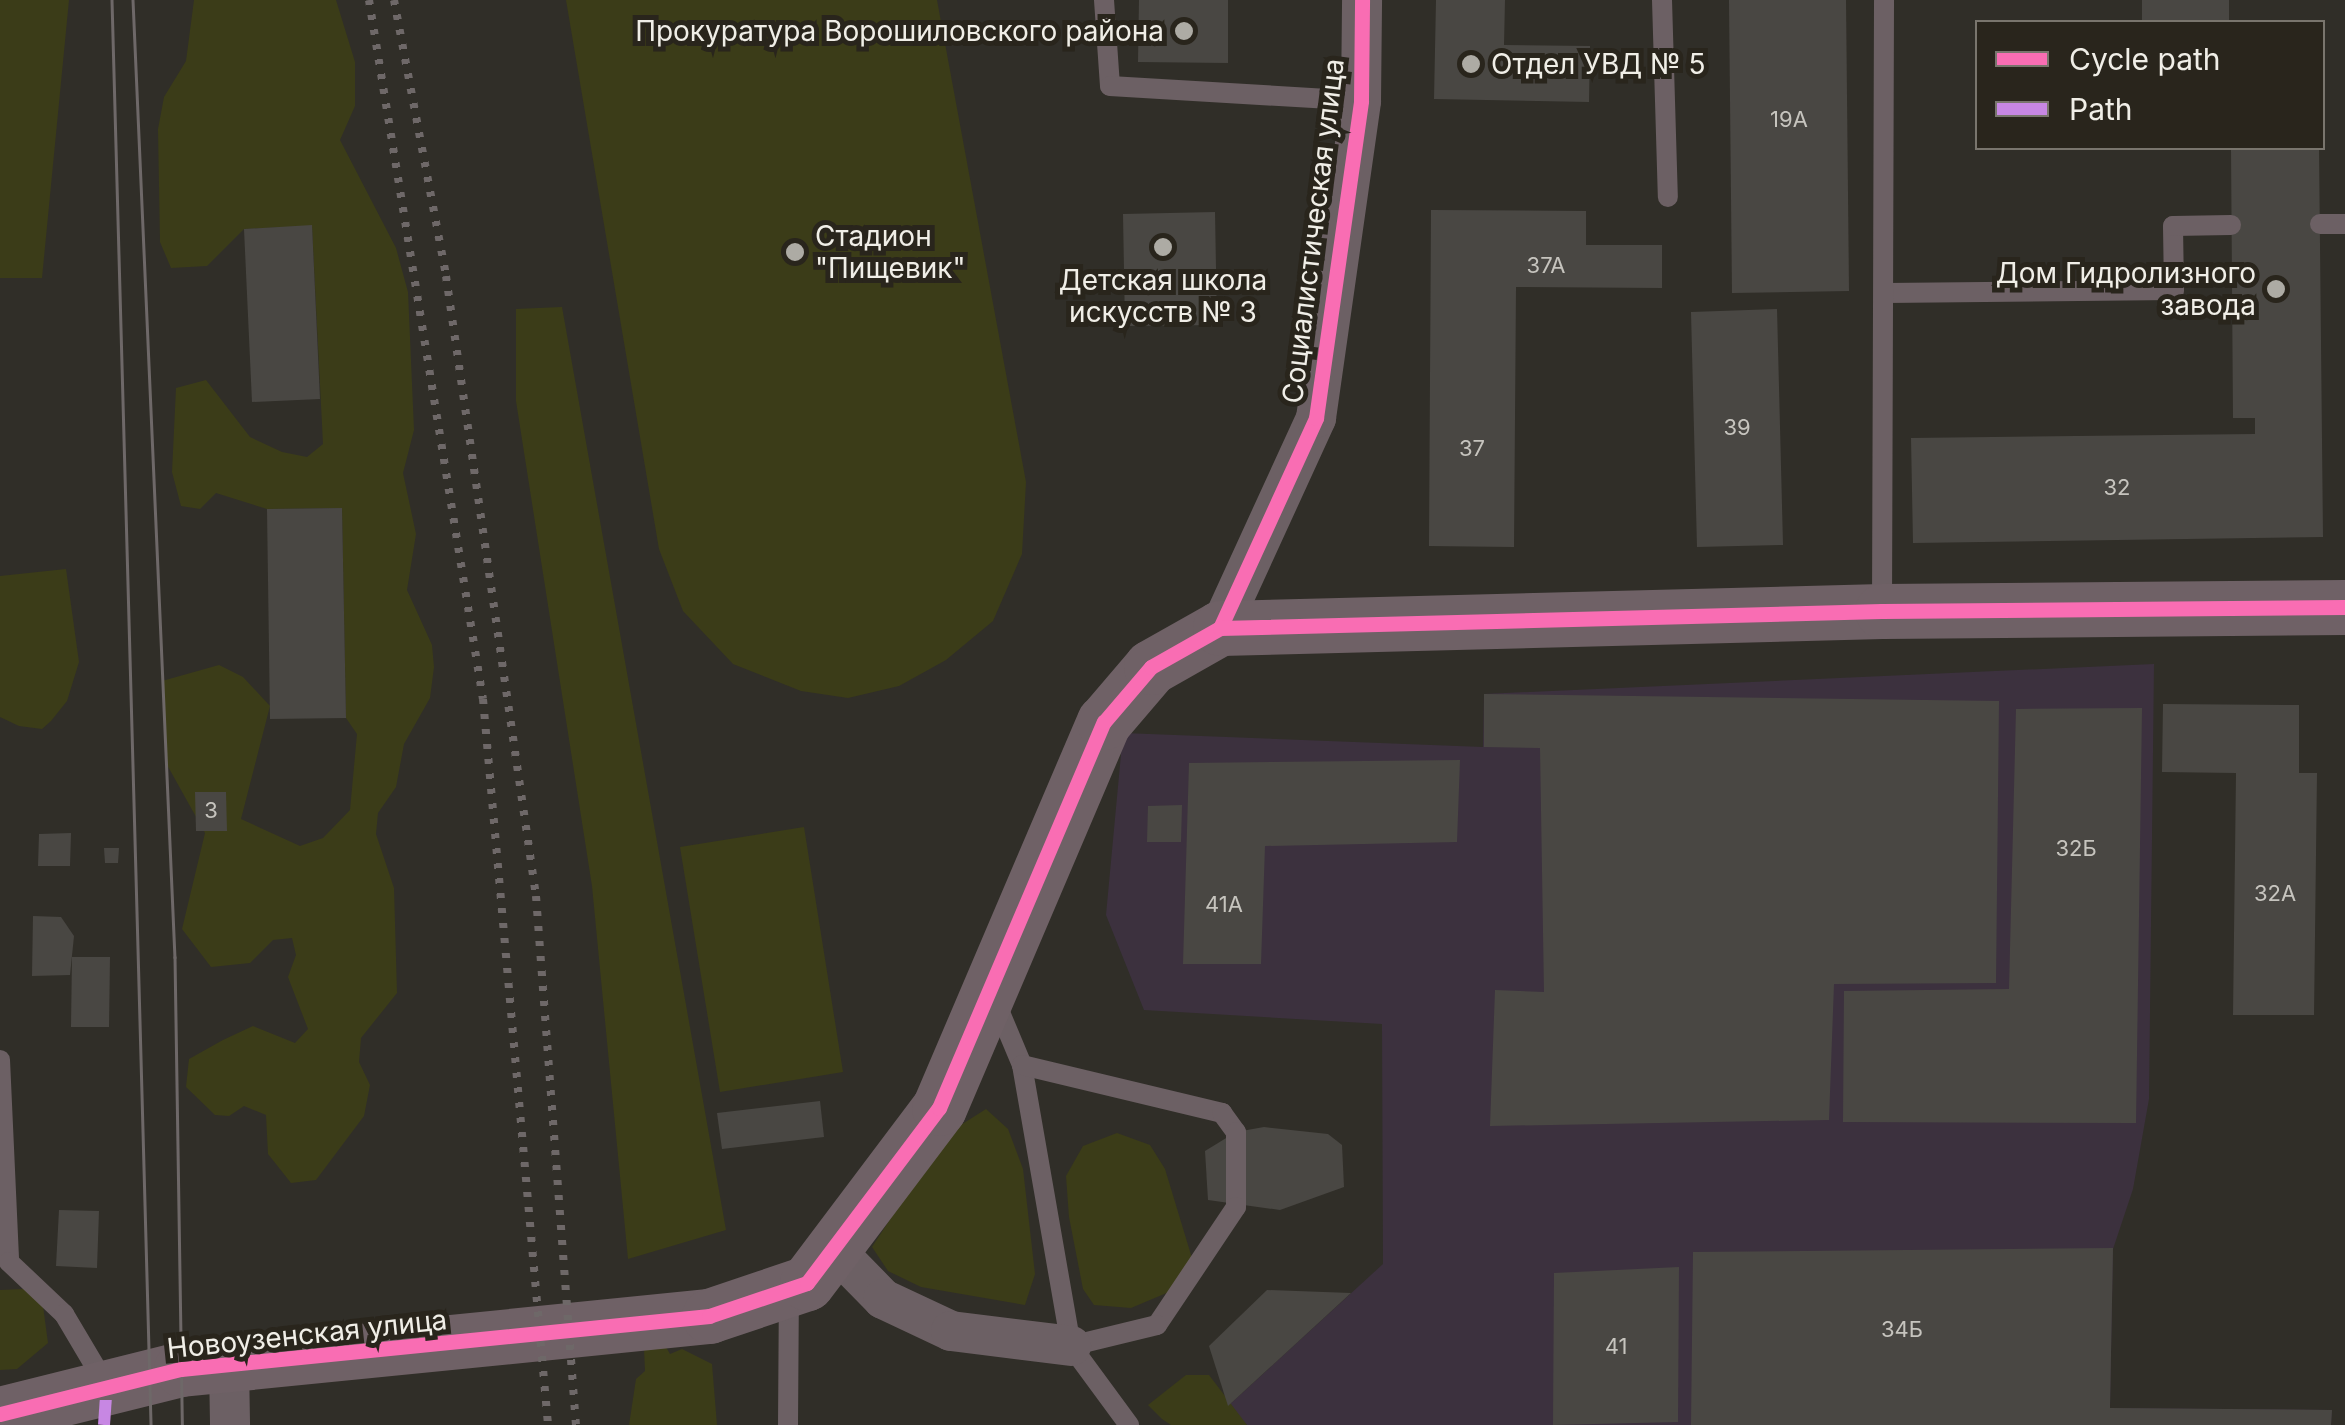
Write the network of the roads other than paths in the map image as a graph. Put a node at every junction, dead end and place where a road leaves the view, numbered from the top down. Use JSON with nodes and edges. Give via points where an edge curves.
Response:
{"nodes":[{"id":1,"x":1104,"y":0,"type":"edge"},
{"id":2,"x":1362,"y":0,"type":"edge"},
{"id":3,"x":1662,"y":0,"type":"edge"},
{"id":4,"x":1884,"y":0,"type":"edge"},
{"id":5,"x":1361,"y":100,"type":"junction"},
{"id":6,"x":1668,"y":197,"type":"dead end"},
{"id":7,"x":2320,"y":224,"type":"dead end"},
{"id":8,"x":2345,"y":224,"type":"edge"},
{"id":9,"x":2231,"y":225,"type":"dead end"},
{"id":10,"x":1886,"y":293,"type":"junction"},
{"id":11,"x":2345,"y":607,"type":"edge"},
{"id":12,"x":1882,"y":610,"type":"junction"},
{"id":13,"x":1220,"y":628,"type":"junction"},
{"id":14,"x":992,"y":992,"type":"junction"},
{"id":15,"x":0,"y":1060,"type":"edge"},
{"id":16,"x":1022,"y":1065,"type":"junction"},
{"id":17,"x":1,"y":1108,"type":"edge"},
{"id":18,"x":836,"y":1252,"type":"junction"},
{"id":19,"x":789,"y":1293,"type":"junction"},
{"id":20,"x":1071,"y":1346,"type":"junction"},
{"id":21,"x":230,"y":1365,"type":"junction"},
{"id":22,"x":107,"y":1386,"type":"junction"},
{"id":23,"x":0,"y":1414,"type":"edge"},
{"id":24,"x":230,"y":1425,"type":"edge"},
{"id":25,"x":788,"y":1425,"type":"edge"},
{"id":26,"x":1130,"y":1425,"type":"edge"}],
"edges":[{"from":1,"to":5,"type":"lane","via":[[1110,86]]},
{"from":2,"to":5,"type":"street","name":"Социалистическая улица"},
{"from":3,"to":6,"type":"lane"},
{"from":4,"to":10,"type":"lane"},
{"from":5,"to":13,"type":"street","name":"Социалистическая улица","via":[[1316,418]]},
{"from":7,"to":8,"type":"lane"},
{"from":9,"to":10,"type":"lane","via":[[2173,226],[2174,290]]},
{"from":10,"to":12,"type":"lane"},
{"from":11,"to":12,"type":"street"},
{"from":12,"to":13,"type":"street"},
{"from":13,"to":14,"type":"street","via":[[1151,667],[1104,722]]},
{"from":14,"to":16,"type":"lane"},
{"from":14,"to":18,"type":"street","via":[[939,1108]]},
{"from":15,"to":17,"type":"lane"},
{"from":16,"to":20,"type":"lane"},
{"from":16,"to":20,"type":"lane","via":[[1222,1112],[1236,1132],[1236,1207],[1157,1325]]},
{"from":17,"to":22,"type":"lane","via":[[9,1262],[64,1314]]},
{"from":18,"to":19,"type":"street"},
{"from":18,"to":20,"type":"street","via":[[883,1298],[952,1331]]},
{"from":19,"to":21,"type":"street","name":"Новоузенская улица","via":[[709,1316]]},
{"from":19,"to":25,"type":"lane"},
{"from":20,"to":26,"type":"lane"},
{"from":21,"to":22,"type":"street","name":"Новоузенская улица"},
{"from":21,"to":24,"type":"street"},
{"from":22,"to":23,"type":"street","name":"Новоузенская улица"}]}
